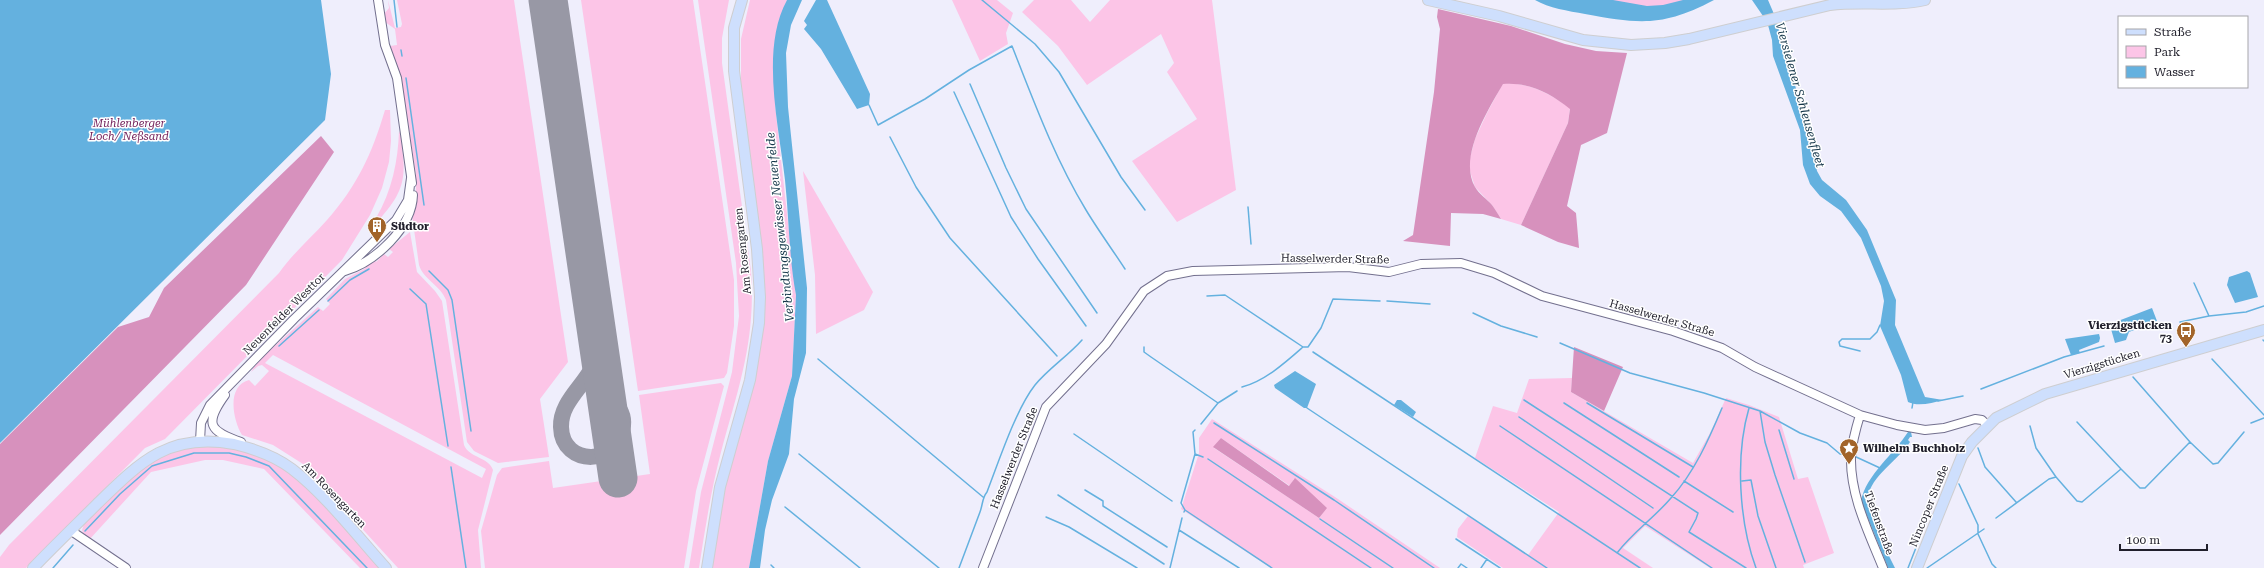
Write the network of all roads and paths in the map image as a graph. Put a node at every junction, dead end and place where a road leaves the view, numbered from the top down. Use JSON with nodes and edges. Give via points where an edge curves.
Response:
{"nodes":[{"id":1,"x":378,"y":0,"type":"edge"},
{"id":2,"x":742,"y":0,"type":"edge"},
{"id":3,"x":1428,"y":0,"type":"edge"},
{"id":4,"x":1925,"y":0,"type":"edge"},
{"id":5,"x":411,"y":178,"type":"junction"},
{"id":6,"x":342,"y":272,"type":"junction"},
{"id":7,"x":2264,"y":330,"type":"edge"},
{"id":8,"x":241,"y":373,"type":"junction"},
{"id":9,"x":1860,"y":415,"type":"junction"},
{"id":10,"x":1996,"y":418,"type":"joint"},
{"id":11,"x":1988,"y":426,"type":"junction"},
{"id":12,"x":200,"y":442,"type":"junction"},
{"id":13,"x":258,"y":450,"type":"junction"},
{"id":14,"x":70,"y":530,"type":"junction"},
{"id":15,"x":33,"y":568,"type":"edge"},
{"id":16,"x":126,"y":568,"type":"edge"},
{"id":17,"x":386,"y":568,"type":"edge"},
{"id":18,"x":707,"y":568,"type":"edge"},
{"id":19,"x":983,"y":568,"type":"edge"},
{"id":20,"x":1884,"y":568,"type":"edge"},
{"id":21,"x":1917,"y":568,"type":"edge"}],
"edges":[{"from":1,"to":5,"type":"street","name":"Neuenfelder Westtor","via":[[385,45],[397,78]]},
{"from":2,"to":18,"type":"main road","name":"Am Rosengarten","via":[[734,28],[734,71],[757,249],[759,323],[751,373],[718,494]]},
{"from":3,"to":4,"type":"main road","via":[[1510,18],[1566,36],[1631,45],[1665,43],[1840,4],[1896,4]]},
{"from":5,"to":6,"type":"street","name":"Neuenfelder Westtor","via":[[404,200],[395,216]]},
{"from":5,"to":6,"type":"street","name":"Neuenfelder Westtor","via":[[413,192],[408,217],[399,231],[372,259]]},
{"from":6,"to":8,"type":"street","name":"Neuenfelder Westtor"},
{"from":7,"to":10,"type":"main road","name":"Vierzigstücken","via":[[2045,394]]},
{"from":8,"to":12,"type":"street","name":"Neuenfelder Westtor","via":[[206,411],[201,423]]},
{"from":8,"to":13,"type":"street","name":"Neuenfelder Westtor","via":[[214,412],[213,423],[220,434],[250,444]]},
{"from":9,"to":11,"type":"street","name":"Hasselwerder Straße","via":[[1925,430],[1944,428],[1975,419],[1982,420]]},
{"from":9,"to":19,"type":"street","name":"Hasselwerder Straße","via":[[1755,367],[1722,348],[1673,331],[1542,296],[1494,273],[1461,263],[1421,264],[1389,272],[1348,267],[1216,269],[1177,274],[1161,279],[1144,291],[1106,344],[1046,407]]},
{"from":9,"to":20,"type":"street","name":"Tiefenstraße","via":[[1851,455],[1857,498]]},
{"from":10,"to":11,"type":"main road","name":"Nincoper Straße"},
{"from":11,"to":21,"type":"main road","name":"Nincoper Straße","via":[[1972,442],[1955,470]]},
{"from":12,"to":13,"type":"main road","name":"Am Rosengarten","via":[[230,444]]},
{"from":12,"to":14,"type":"main road","name":"Am Rosengarten","via":[[175,446],[139,464]]},
{"from":13,"to":17,"type":"main road","name":"Am Rosengarten","via":[[302,477]]},
{"from":14,"to":15,"type":"main road","name":"Am Rosengarten"},
{"from":14,"to":16,"type":"street"}]}
